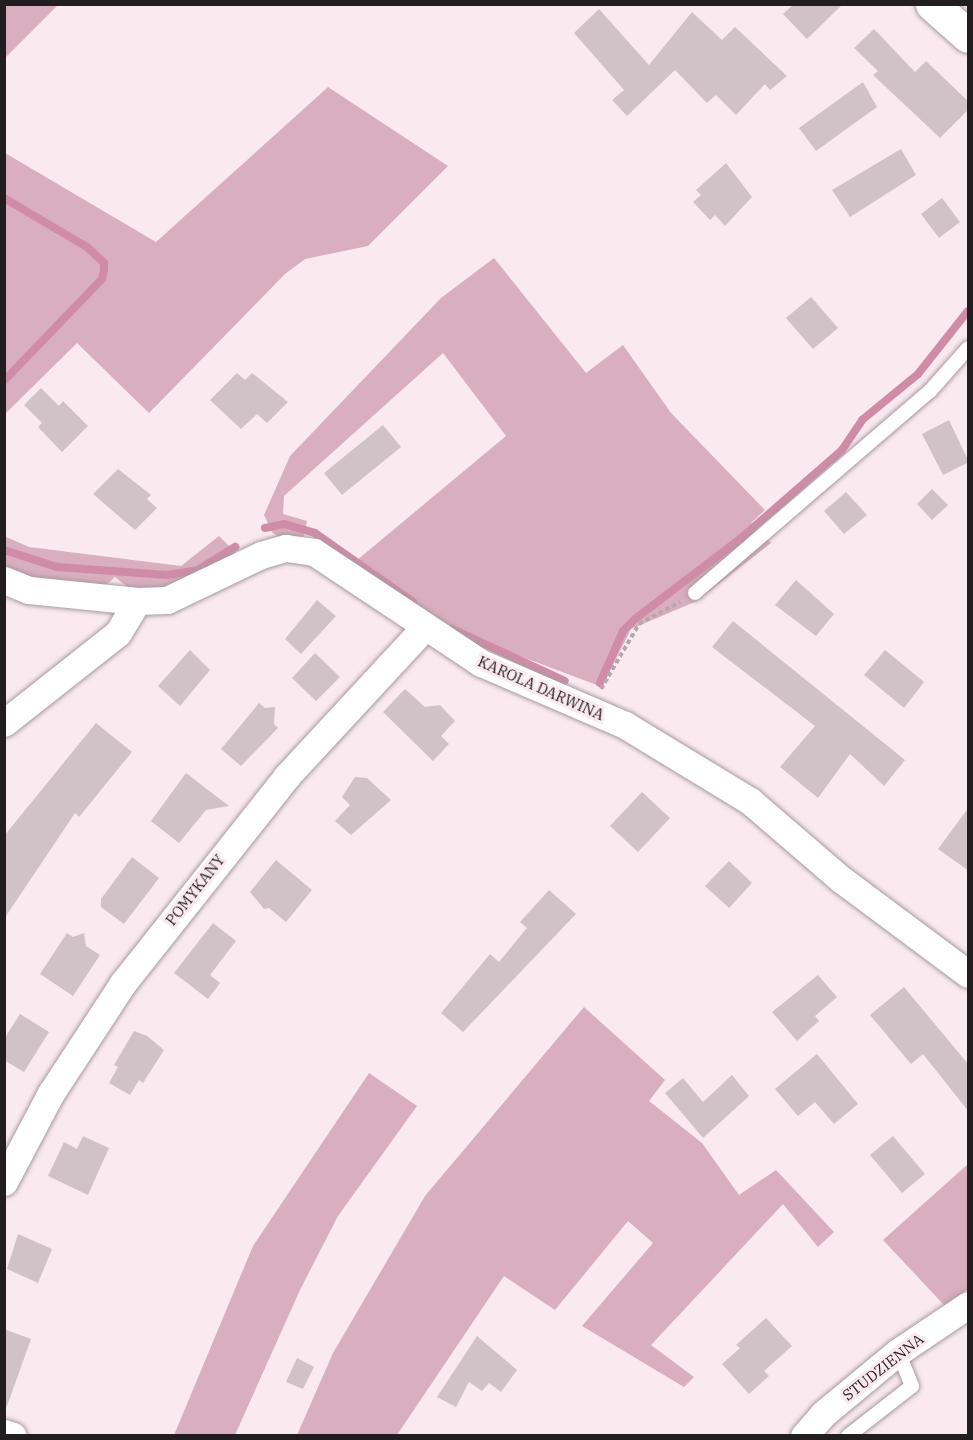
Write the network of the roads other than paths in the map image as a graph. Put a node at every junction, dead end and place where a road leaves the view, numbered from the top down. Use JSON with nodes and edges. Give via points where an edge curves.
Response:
{"nodes":[{"id":1,"x":932,"y":4,"type":"edge"},
{"id":2,"x":969,"y":36,"type":"edge"},
{"id":3,"x":969,"y":348,"type":"edge"},
{"id":4,"x":4,"y":580,"type":"edge"},
{"id":5,"x":695,"y":593,"type":"road end"},
{"id":6,"x":137,"y":601,"type":"junction"},
{"id":7,"x":424,"y":628,"type":"junction"},
{"id":8,"x":4,"y":723,"type":"edge"},
{"id":9,"x":969,"y":974,"type":"edge"},
{"id":10,"x":4,"y":1182,"type":"edge"},
{"id":11,"x":969,"y":1305,"type":"edge"},
{"id":12,"x":898,"y":1352,"type":"junction"},
{"id":13,"x":4,"y":1432,"type":"edge"},
{"id":14,"x":13,"y":1436,"type":"edge"},
{"id":15,"x":804,"y":1436,"type":"edge"},
{"id":16,"x":848,"y":1436,"type":"edge"}],
"edges":[{"from":1,"to":2,"type":"street"},
{"from":3,"to":5,"type":"lane","via":[[930,391]]},
{"from":4,"to":6,"type":"street","name":"KAROLA DARWINA","via":[[29,590]]},
{"from":6,"to":7,"type":"street","name":"KAROLA DARWINA","via":[[167,600],[261,555],[286,548],[314,552]]},
{"from":6,"to":8,"type":"street","via":[[118,633]]},
{"from":7,"to":9,"type":"street","name":"KAROLA DARWINA","via":[[481,663],[625,725],[750,801],[842,880]]},
{"from":7,"to":10,"type":"street","name":"POMYKANY","via":[[286,777],[123,983],[51,1093]]},
{"from":11,"to":12,"type":"street","name":"STUDZIENNA"},
{"from":12,"to":15,"type":"street","name":"STUDZIENNA","via":[[823,1414]]},
{"from":12,"to":16,"type":"lane","via":[[912,1386]]},
{"from":13,"to":14,"type":"street"}]}
